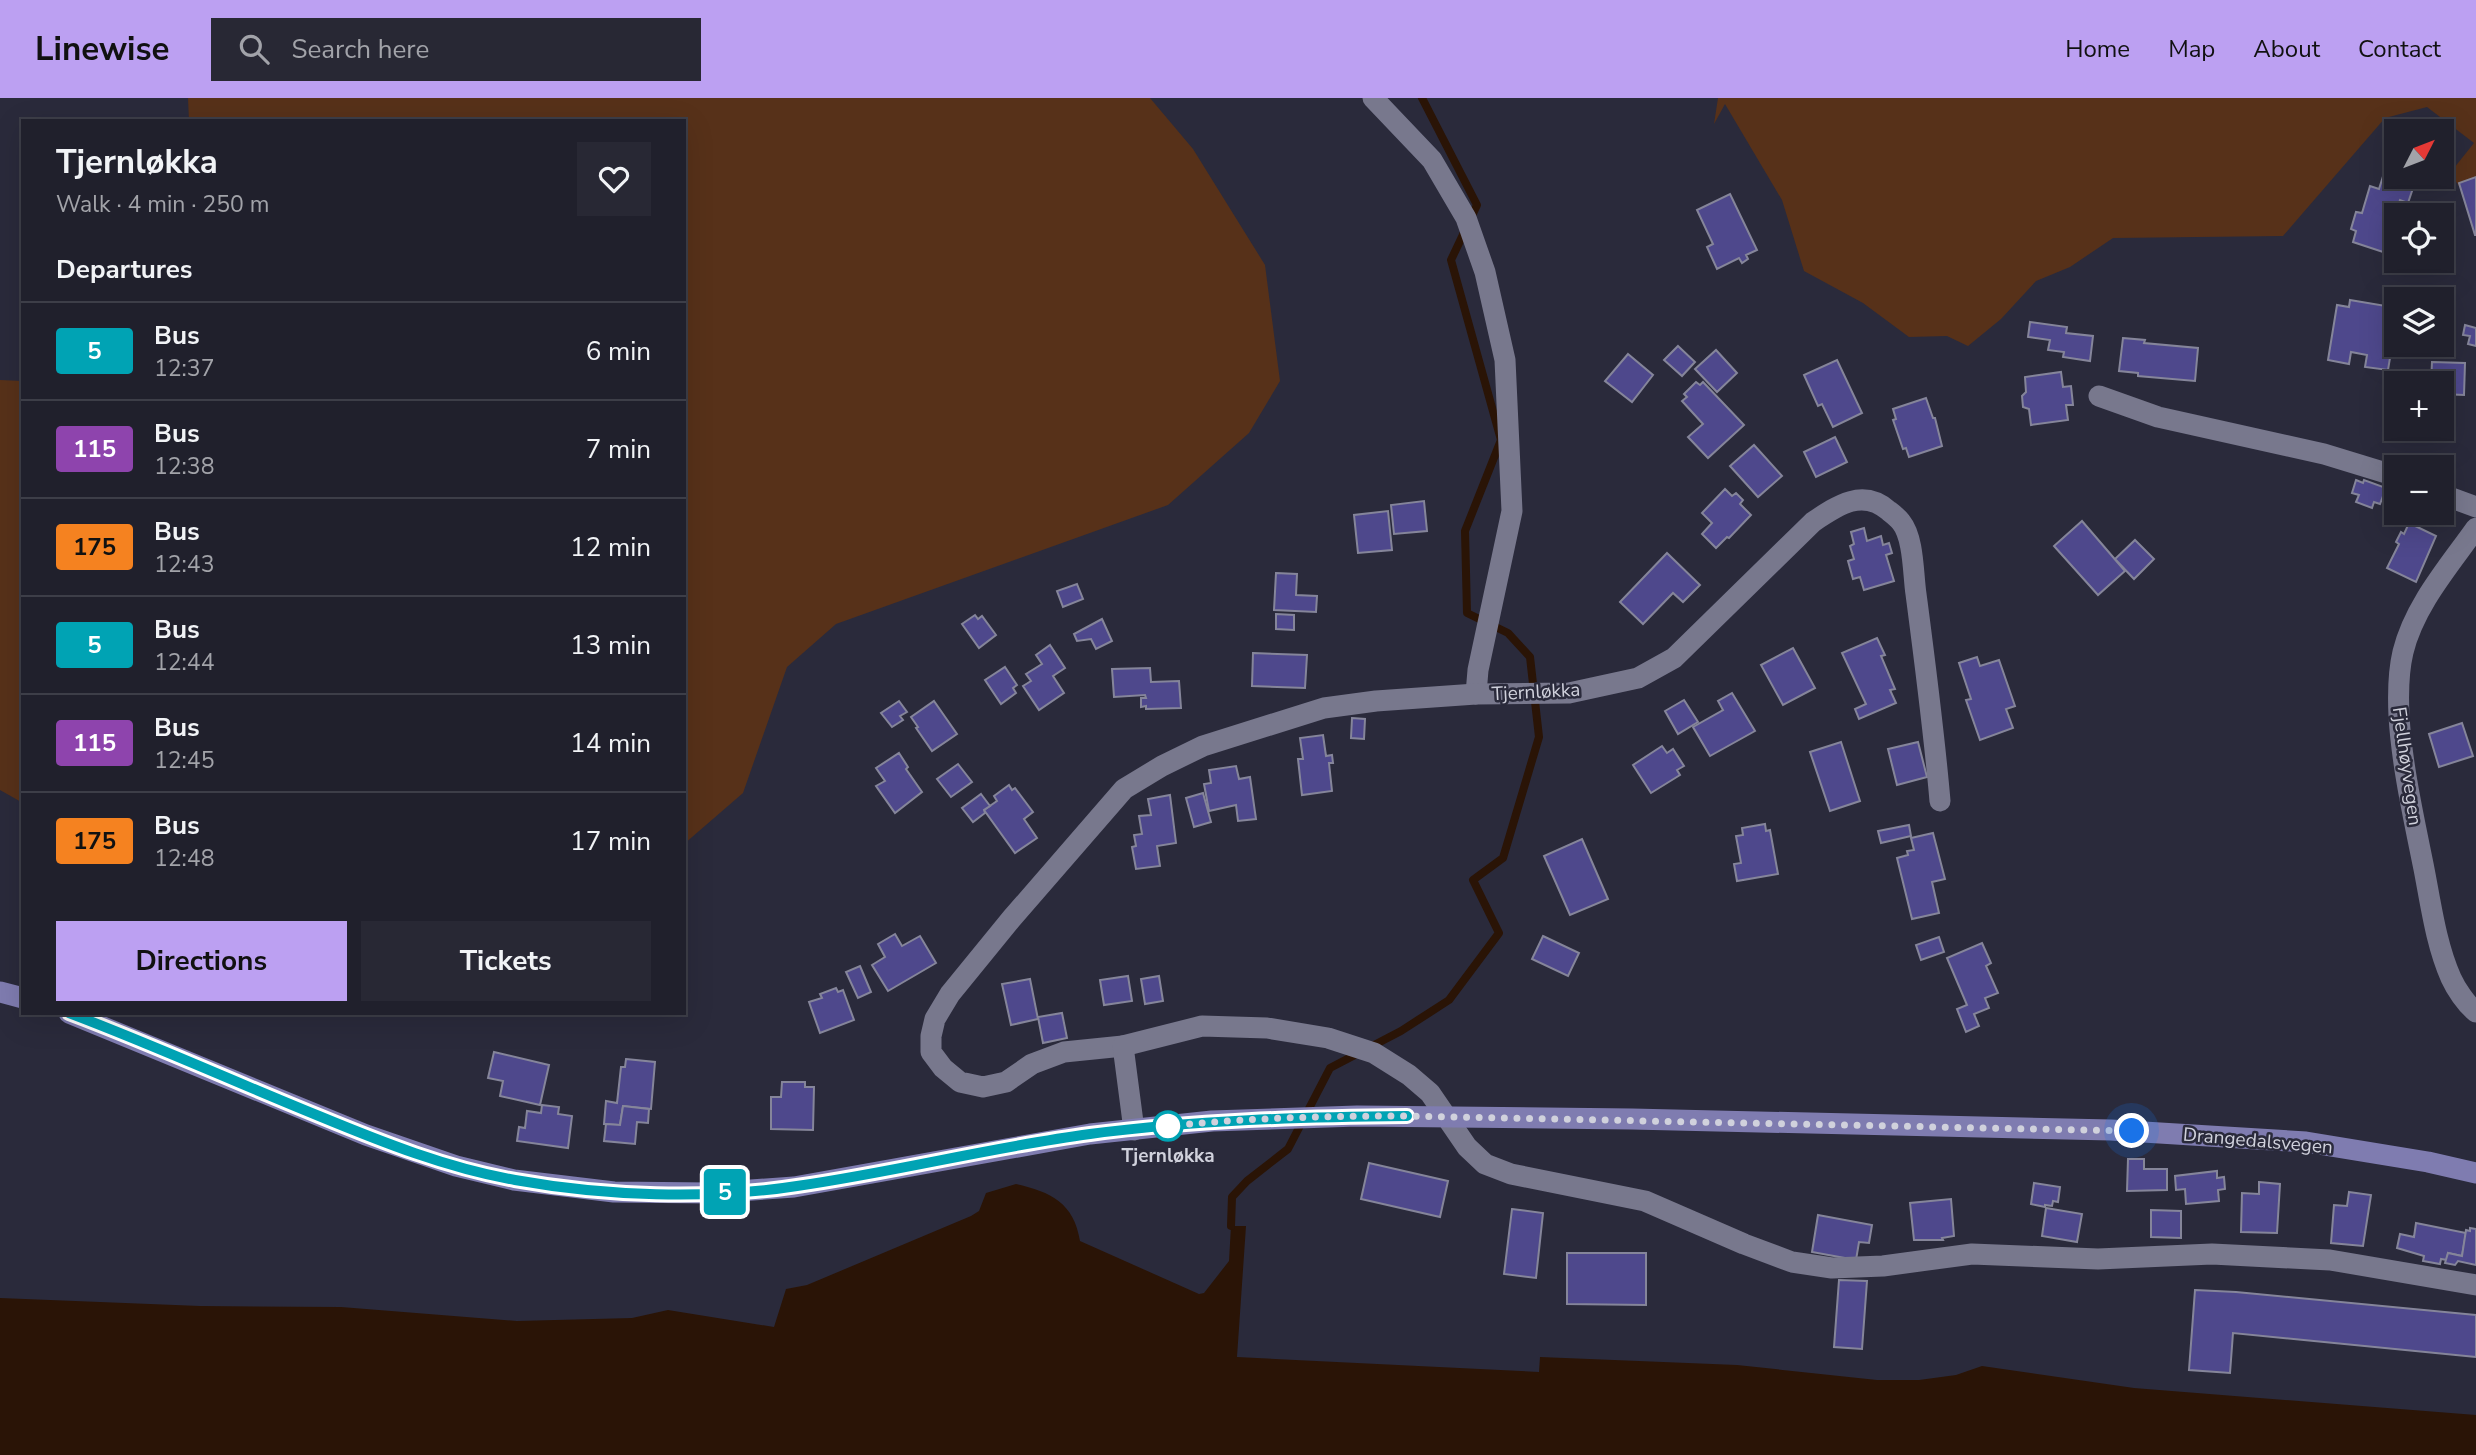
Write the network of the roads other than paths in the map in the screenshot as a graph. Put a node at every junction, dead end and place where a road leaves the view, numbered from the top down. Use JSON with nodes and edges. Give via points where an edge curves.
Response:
{"nodes":[{"id":1,"x":1373,"y":98,"type":"edge"},
{"id":2,"x":2099,"y":396,"type":"dead end"},
{"id":3,"x":2384,"y":472,"type":"edge"},
{"id":4,"x":2454,"y":499,"type":"edge"},
{"id":5,"x":2476,"y":507,"type":"edge"},
{"id":6,"x":2476,"y":528,"type":"edge"},
{"id":7,"x":1476,"y":694,"type":"junction"},
{"id":8,"x":1940,"y":801,"type":"dead end"},
{"id":9,"x":0,"y":992,"type":"edge"},
{"id":10,"x":21,"y":997,"type":"edge"},
{"id":11,"x":2476,"y":1012,"type":"edge"},
{"id":12,"x":74,"y":1015,"type":"edge"},
{"id":13,"x":1123,"y":1046,"type":"junction"},
{"id":14,"x":1134,"y":1130,"type":"junction"},
{"id":15,"x":2476,"y":1172,"type":"edge"},
{"id":16,"x":2476,"y":1285,"type":"edge"}],
"edges":[{"from":1,"to":7,"type":"street","via":[[1432,160],[1465,218],[1485,272],[1505,360],[1512,512]]},
{"from":2,"to":3,"type":"street","via":[[2158,417],[2325,454]]},
{"from":4,"to":5,"type":"street"},
{"from":6,"to":11,"type":"street","name":"Fjellhøyvegen","via":[[2415,621],[2404,649],[2399,718],[2437,931],[2451,978]]},
{"from":7,"to":8,"type":"street","name":"Tjernløkka","via":[[1569,693],[1638,678],[1674,658],[1814,522],[1838,505],[1872,500],[1902,522],[1910,545]]},
{"from":7,"to":13,"type":"street","name":"Tjernløkka","via":[[1324,708],[1203,746],[1162,765],[1124,789],[1012,918],[950,994],[931,1036],[932,1052],[943,1068],[960,1082],[983,1087],[1006,1082],[1064,1052]]},
{"from":9,"to":10,"type":"main road"},
{"from":12,"to":14,"type":"main road","via":[[426,1156],[514,1180],[582,1189],[710,1193],[794,1187]]},
{"from":13,"to":14,"type":"street"},
{"from":13,"to":16,"type":"street","name":"Tjernløkka","via":[[1202,1026],[1267,1028],[1374,1053],[1430,1093],[1467,1147],[1485,1164],[1511,1174],[1645,1201],[1792,1262],[1832,1268],[1972,1254],[2098,1259],[2213,1254],[2330,1260]]},
{"from":14,"to":15,"type":"main road","name":"Drangedalsvegen","via":[[1287,1117],[1407,1116],[2111,1130],[2306,1142]]}]}
